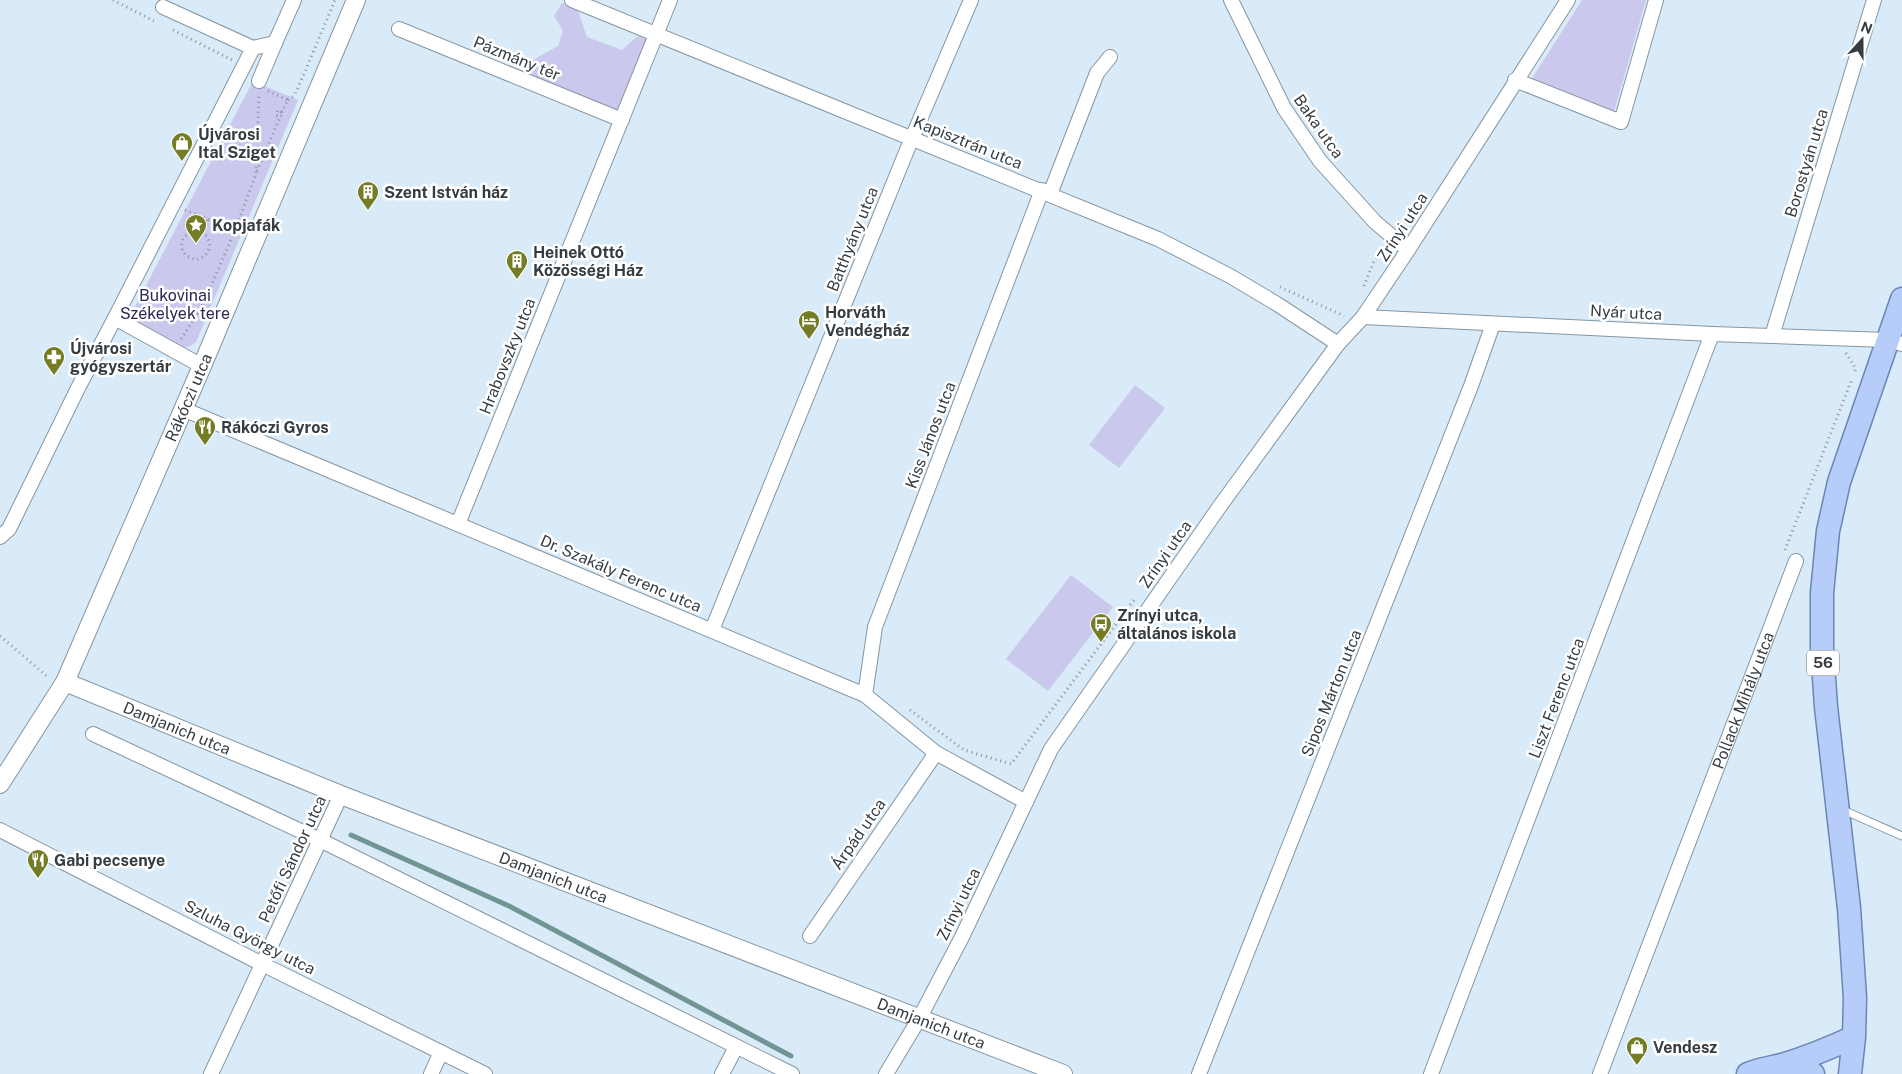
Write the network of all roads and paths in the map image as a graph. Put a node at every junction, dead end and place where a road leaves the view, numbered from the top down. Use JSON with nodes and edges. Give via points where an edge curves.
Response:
{"nodes":[{"id":1,"x":113,"y":0,"type":"edge"},
{"id":2,"x":294,"y":0,"type":"edge"},
{"id":3,"x":335,"y":0,"type":"edge"},
{"id":4,"x":356,"y":0,"type":"edge"},
{"id":5,"x":572,"y":0,"type":"edge"},
{"id":6,"x":670,"y":0,"type":"edge"},
{"id":7,"x":971,"y":0,"type":"edge"},
{"id":8,"x":1231,"y":0,"type":"edge"},
{"id":9,"x":1568,"y":0,"type":"edge"},
{"id":10,"x":1656,"y":0,"type":"edge"},
{"id":11,"x":1874,"y":0,"type":"edge"},
{"id":12,"x":163,"y":7,"type":"dead end"},
{"id":13,"x":157,"y":22,"type":"dead end"},
{"id":14,"x":165,"y":26,"type":"dead end"},
{"id":15,"x":399,"y":29,"type":"dead end"},
{"id":16,"x":656,"y":34,"type":"junction"},
{"id":17,"x":274,"y":43,"type":"junction"},
{"id":18,"x":253,"y":48,"type":"junction"},
{"id":19,"x":1110,"y":57,"type":"dead end"},
{"id":20,"x":244,"y":66,"type":"junction"},
{"id":21,"x":1515,"y":80,"type":"junction"},
{"id":22,"x":259,"y":84,"type":"junction"},
{"id":23,"x":288,"y":100,"type":"junction"},
{"id":24,"x":622,"y":120,"type":"junction"},
{"id":25,"x":912,"y":138,"type":"junction"},
{"id":26,"x":256,"y":174,"type":"junction"},
{"id":27,"x":1046,"y":192,"type":"junction"},
{"id":28,"x":173,"y":204,"type":"junction"},
{"id":29,"x":208,"y":219,"type":"junction"},
{"id":30,"x":235,"y":230,"type":"junction"},
{"id":31,"x":202,"y":232,"type":"junction"},
{"id":32,"x":1384,"y":246,"type":"dead end"},
{"id":33,"x":1408,"y":250,"type":"junction"},
{"id":34,"x":1272,"y":282,"type":"dead end"},
{"id":35,"x":1361,"y":291,"type":"dead end"},
{"id":36,"x":1902,"y":299,"type":"edge"},
{"id":37,"x":1348,"y":310,"type":"dead end"},
{"id":38,"x":1363,"y":317,"type":"junction"},
{"id":39,"x":115,"y":318,"type":"junction"},
{"id":40,"x":1493,"y":324,"type":"junction"},
{"id":41,"x":1712,"y":334,"type":"junction"},
{"id":42,"x":1772,"y":336,"type":"junction"},
{"id":43,"x":1836,"y":339,"type":"junction"},
{"id":44,"x":1894,"y":342,"type":"edge"},
{"id":45,"x":1338,"y":344,"type":"junction"},
{"id":46,"x":173,"y":350,"type":"junction"},
{"id":47,"x":202,"y":366,"type":"junction"},
{"id":48,"x":183,"y":409,"type":"junction"},
{"id":49,"x":458,"y":524,"type":"junction"},
{"id":50,"x":0,"y":537,"type":"edge"},
{"id":51,"x":1796,"y":561,"type":"joint"},
{"id":52,"x":1136,"y":598,"type":"dead end"},
{"id":53,"x":712,"y":630,"type":"junction"},
{"id":54,"x":0,"y":636,"type":"edge"},
{"id":55,"x":63,"y":685,"type":"junction"},
{"id":56,"x":864,"y":695,"type":"junction"},
{"id":57,"x":908,"y":709,"type":"dead end"},
{"id":58,"x":93,"y":734,"type":"dead end"},
{"id":59,"x":936,"y":753,"type":"junction"},
{"id":60,"x":0,"y":784,"type":"edge"},
{"id":61,"x":341,"y":795,"type":"junction"},
{"id":62,"x":1026,"y":802,"type":"junction"},
{"id":63,"x":1838,"y":808,"type":"junction"},
{"id":64,"x":0,"y":830,"type":"edge"},
{"id":65,"x":1902,"y":836,"type":"edge"},
{"id":66,"x":320,"y":840,"type":"junction"},
{"id":67,"x":810,"y":936,"type":"dead end"},
{"id":68,"x":262,"y":964,"type":"junction"},
{"id":69,"x":919,"y":1020,"type":"junction"},
{"id":70,"x":1854,"y":1037,"type":"junction"},
{"id":71,"x":736,"y":1047,"type":"junction"},
{"id":72,"x":441,"y":1052,"type":"junction"},
{"id":73,"x":1779,"y":1066,"type":"junction"},
{"id":74,"x":1049,"y":1071,"type":"edge"},
{"id":75,"x":210,"y":1074,"type":"edge"},
{"id":76,"x":431,"y":1074,"type":"edge"},
{"id":77,"x":485,"y":1074,"type":"edge"},
{"id":78,"x":722,"y":1074,"type":"edge"},
{"id":79,"x":792,"y":1074,"type":"edge"},
{"id":80,"x":886,"y":1074,"type":"edge"},
{"id":81,"x":1063,"y":1074,"type":"edge"},
{"id":82,"x":1199,"y":1074,"type":"edge"},
{"id":83,"x":1432,"y":1074,"type":"edge"},
{"id":84,"x":1600,"y":1074,"type":"edge"},
{"id":85,"x":1748,"y":1074,"type":"edge"},
{"id":86,"x":1813,"y":1074,"type":"edge"},
{"id":87,"x":1850,"y":1074,"type":"edge"}],
"edges":[{"from":1,"to":13,"type":"path"},
{"from":2,"to":17,"type":"street"},
{"from":3,"to":23,"type":"path","via":[[294,96]]},
{"from":4,"to":47,"type":"street","name":"Rákóczi utca"},
{"from":5,"to":16,"type":"street","name":"Kapisztrán utca"},
{"from":6,"to":16,"type":"street","name":"Hrabovszky utca"},
{"from":7,"to":25,"type":"street","name":"Batthyány utca"},
{"from":8,"to":33,"type":"street","name":"Baka utca","via":[[1284,108],[1320,161],[1375,222]]},
{"from":9,"to":21,"type":"street","name":"Zrínyi utca"},
{"from":10,"to":21,"type":"street","via":[[1622,122]]},
{"from":11,"to":42,"type":"street","name":"Borostyán utca"},
{"from":12,"to":18,"type":"street"},
{"from":14,"to":20,"type":"path"},
{"from":15,"to":24,"type":"street","name":"Pázmány tér"},
{"from":16,"to":24,"type":"street","name":"Hrabovszky utca"},
{"from":16,"to":25,"type":"street","name":"Kapisztrán utca"},
{"from":17,"to":18,"type":"street"},
{"from":17,"to":22,"type":"street"},
{"from":18,"to":20,"type":"street"},
{"from":19,"to":27,"type":"street","name":"Kiss János utca","via":[[1097,73]]},
{"from":20,"to":28,"type":"street"},
{"from":21,"to":33,"type":"street","name":"Zrínyi utca"},
{"from":22,"to":23,"type":"path"},
{"from":22,"to":26,"type":"path"},
{"from":23,"to":26,"type":"path","via":[[282,112],[277,111],[276,115],[280,117]]},
{"from":24,"to":49,"type":"street","name":"Hrabovszky utca"},
{"from":25,"to":27,"type":"street","name":"Kapisztrán utca"},
{"from":25,"to":53,"type":"street","name":"Batthyány utca"},
{"from":26,"to":30,"type":"path"},
{"from":27,"to":45,"type":"street","name":"Kapisztrán utca","via":[[1158,239],[1230,276]]},
{"from":27,"to":56,"type":"street","name":"Kiss János utca","via":[[875,628]]},
{"from":28,"to":29,"type":"path"},
{"from":28,"to":39,"type":"street"},
{"from":29,"to":30,"type":"path"},
{"from":29,"to":31,"type":"path"},
{"from":30,"to":46,"type":"path","via":[[202,307]]},
{"from":31,"to":31,"type":"path","via":[[189,233],[184,238],[182,248],[187,256],[196,260],[206,256],[210,249],[210,241]]},
{"from":32,"to":35,"type":"path"},
{"from":33,"to":38,"type":"street","name":"Zrínyi utca"},
{"from":34,"to":37,"type":"path","via":[[1344,317]]},
{"from":36,"to":44,"type":"main road","number":"56"},
{"from":38,"to":40,"type":"street","name":"Nyár utca"},
{"from":38,"to":45,"type":"street","name":"Zrínyi utca"},
{"from":39,"to":46,"type":"street"},
{"from":39,"to":50,"type":"street","via":[[8,529]]},
{"from":40,"to":41,"type":"street","name":"Nyár utca"},
{"from":40,"to":82,"type":"street","name":"Sipos Márton utca","via":[[1464,405]]},
{"from":41,"to":42,"type":"street","name":"Nyár utca"},
{"from":41,"to":83,"type":"street","name":"Liszt Ferenc utca"},
{"from":42,"to":43,"type":"street","name":"Nyár utca"},
{"from":43,"to":44,"type":"street","name":"Nyár utca"},
{"from":43,"to":51,"type":"path","via":[[1856,368],[1782,556]]},
{"from":44,"to":63,"type":"main road","number":"56","via":[[1839,482],[1832,507],[1824,567],[1821,619],[1824,679]]},
{"from":45,"to":62,"type":"street","name":"Zrínyi utca","via":[[1220,506],[1051,749]]},
{"from":46,"to":47,"type":"street"},
{"from":47,"to":48,"type":"street","name":"Rákóczi utca"},
{"from":48,"to":49,"type":"street","name":"Dr. Szakály Ferenc utca"},
{"from":48,"to":55,"type":"street","name":"Rákóczi utca"},
{"from":49,"to":53,"type":"street","name":"Dr. Szakály Ferenc utca"},
{"from":51,"to":84,"type":"street","name":"Pollack Mihály utca"},
{"from":52,"to":57,"type":"path","via":[[1011,764],[964,750]]},
{"from":53,"to":56,"type":"street","name":"Dr. Szakály Ferenc utca"},
{"from":54,"to":55,"type":"path"},
{"from":55,"to":60,"type":"street","name":"Rákóczi utca"},
{"from":55,"to":61,"type":"street","name":"Damjanich utca"},
{"from":56,"to":59,"type":"street","name":"Dr. Szakály Ferenc utca"},
{"from":58,"to":66,"type":"street"},
{"from":59,"to":62,"type":"street","name":"Dr. Szakály Ferenc utca"},
{"from":59,"to":67,"type":"street","name":"Árpád utca"},
{"from":61,"to":66,"type":"street","name":"Petőfi Sándor utca"},
{"from":61,"to":69,"type":"street","name":"Damjanich utca"},
{"from":62,"to":69,"type":"street","name":"Zrínyi utca"},
{"from":63,"to":65,"type":"lane"},
{"from":63,"to":70,"type":"main road","number":"56","via":[[1849,908]]},
{"from":64,"to":68,"type":"street","name":"Szluha György utca"},
{"from":66,"to":68,"type":"street","name":"Petőfi Sándor utca"},
{"from":66,"to":71,"type":"street"},
{"from":68,"to":72,"type":"street","name":"Szluha György utca"},
{"from":68,"to":75,"type":"street","name":"Petőfi Sándor utca"},
{"from":69,"to":74,"type":"street","name":"Damjanich utca"},
{"from":69,"to":80,"type":"street","name":"Zrínyi utca"},
{"from":70,"to":73,"type":"main road","via":[[1825,1051]]},
{"from":70,"to":87,"type":"main road","number":"56"},
{"from":71,"to":78,"type":"street"},
{"from":71,"to":79,"type":"street"},
{"from":72,"to":76,"type":"street"},
{"from":72,"to":77,"type":"street","name":"Szluha György utca"},
{"from":73,"to":85,"type":"main road"},
{"from":73,"to":86,"type":"main road"},
{"from":74,"to":81,"type":"street","name":"Damjanich utca"}]}
